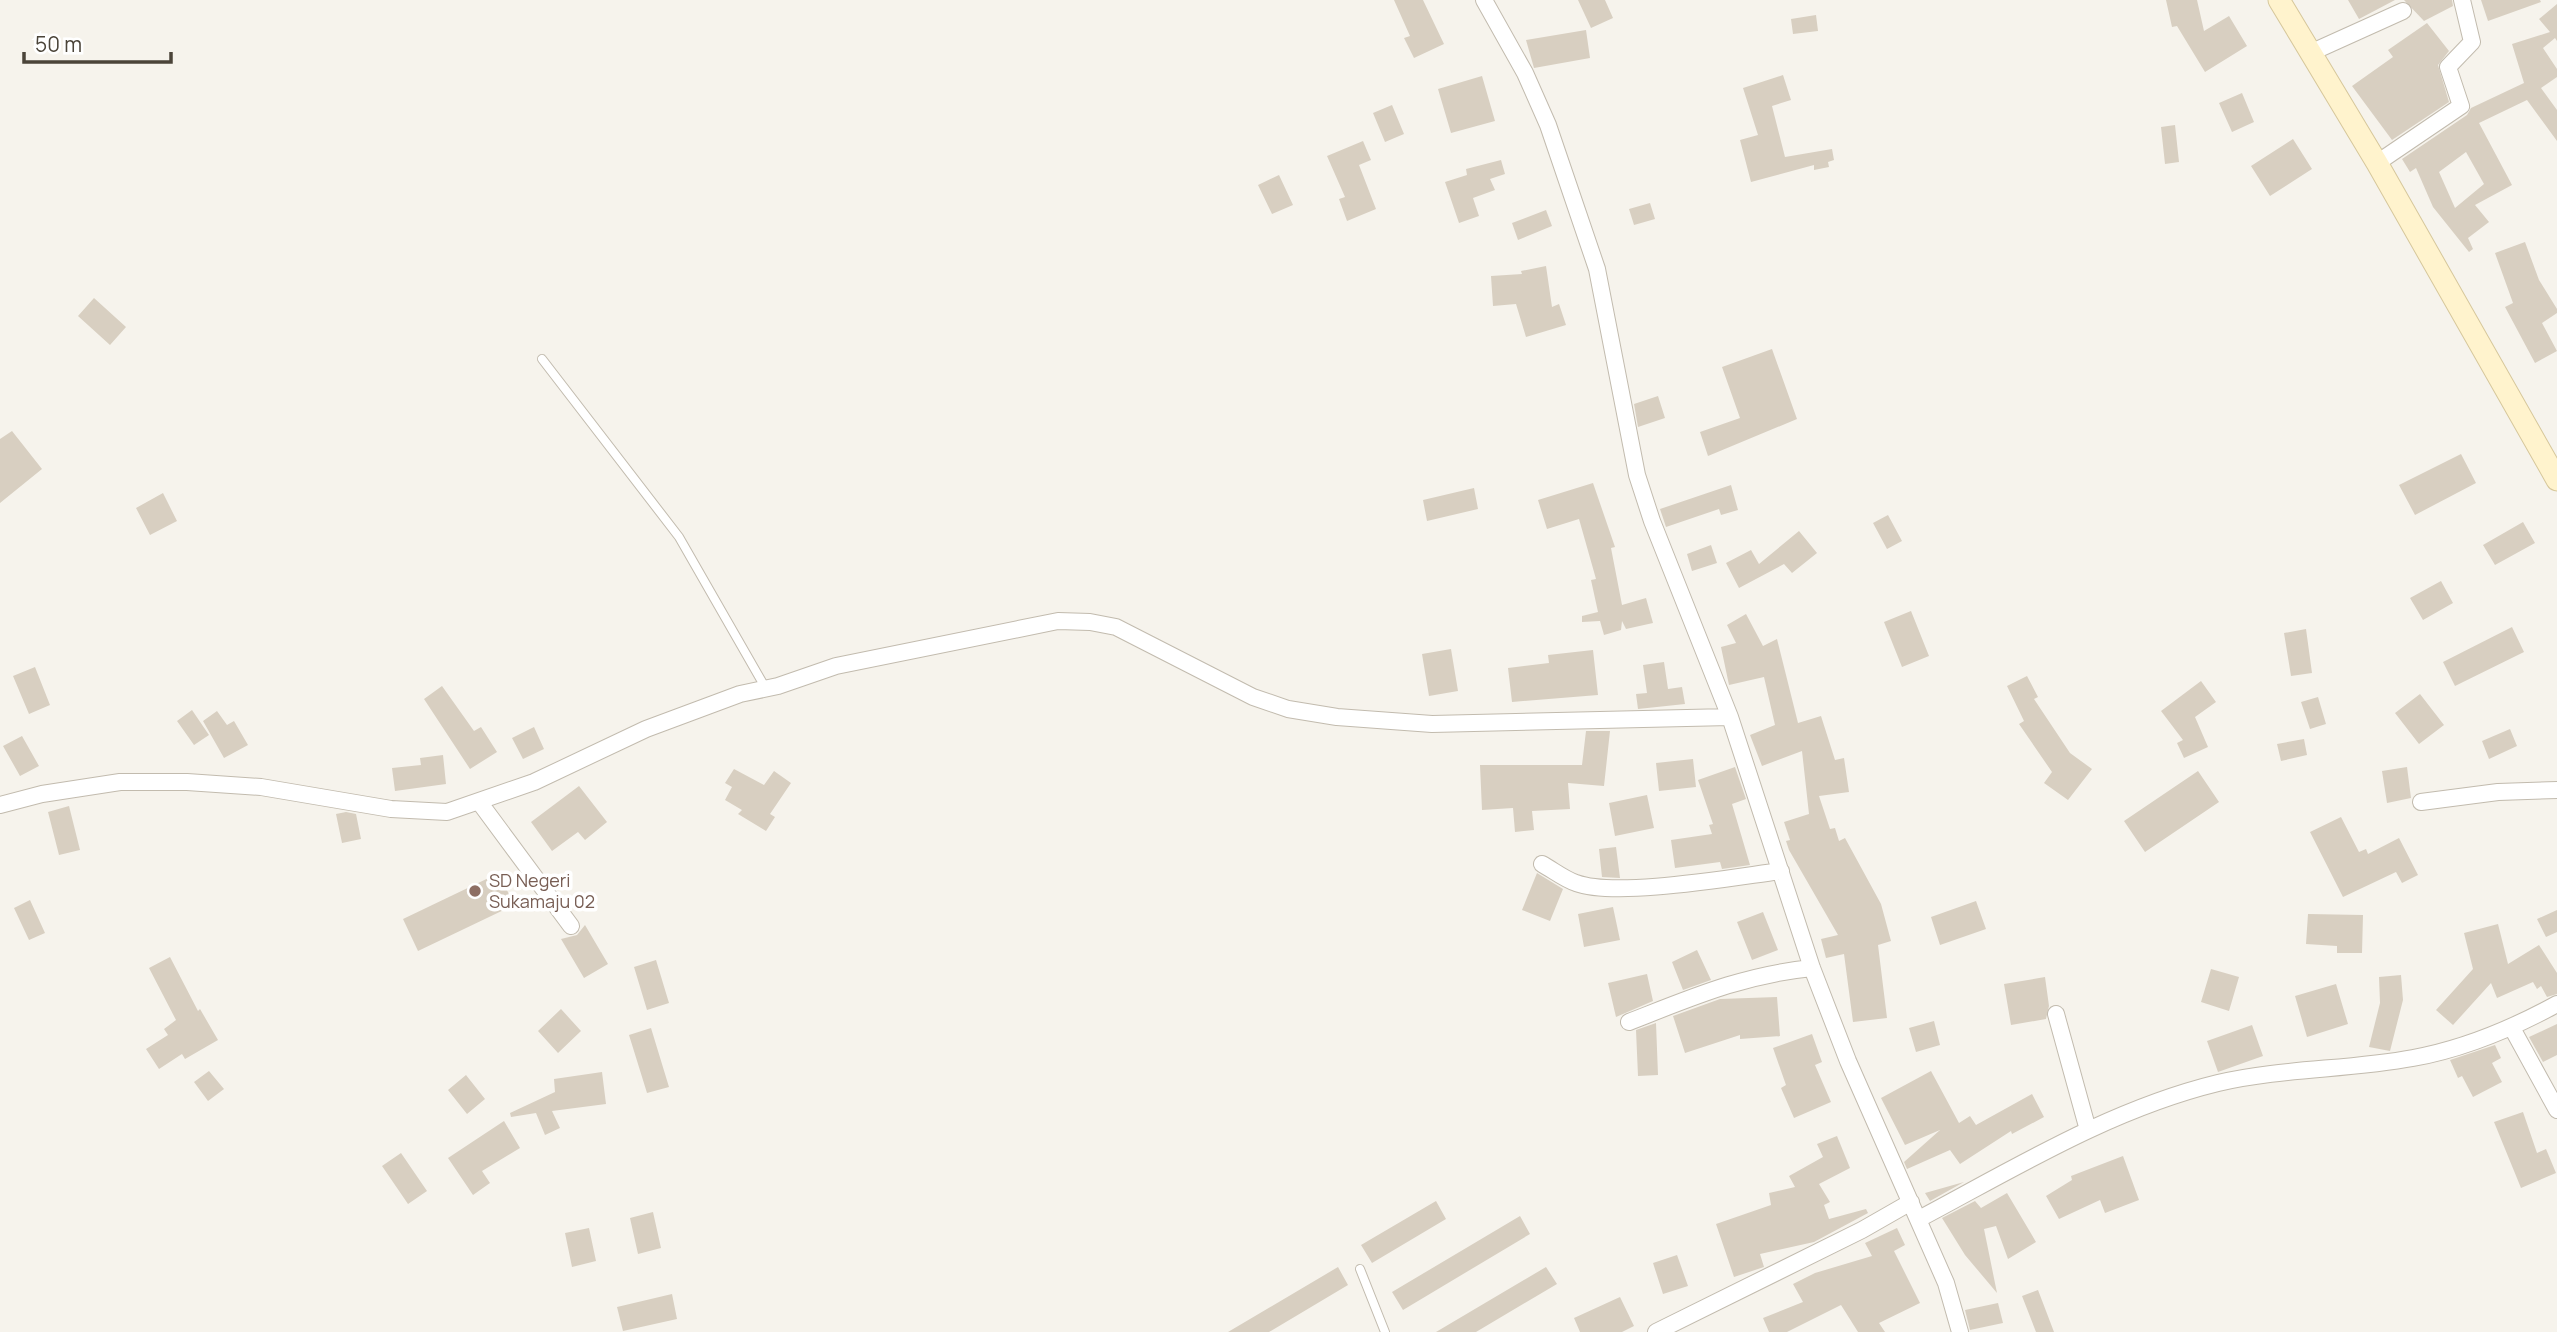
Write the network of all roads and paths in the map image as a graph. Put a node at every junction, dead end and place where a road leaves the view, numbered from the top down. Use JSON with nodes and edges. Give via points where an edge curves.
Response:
{"nodes":[{"id":1,"x":1484,"y":0,"type":"edge"},
{"id":2,"x":2278,"y":0,"type":"edge"},
{"id":3,"x":2462,"y":0,"type":"edge"},
{"id":4,"x":2403,"y":10,"type":"dead end"},
{"id":5,"x":2310,"y":53,"type":"junction"},
{"id":6,"x":2377,"y":163,"type":"junction"},
{"id":7,"x":542,"y":359,"type":"dead end"},
{"id":8,"x":2557,"y":480,"type":"edge"},
{"id":9,"x":772,"y":687,"type":"junction"},
{"id":10,"x":1730,"y":718,"type":"junction"},
{"id":11,"x":2557,"y":790,"type":"edge"},
{"id":12,"x":2421,"y":802,"type":"dead end"},
{"id":13,"x":480,"y":803,"type":"junction"},
{"id":14,"x":0,"y":805,"type":"edge"},
{"id":15,"x":1542,"y":864,"type":"dead end"},
{"id":16,"x":1781,"y":871,"type":"junction"},
{"id":17,"x":571,"y":926,"type":"dead end"},
{"id":18,"x":1812,"y":968,"type":"junction"},
{"id":19,"x":2557,"y":1004,"type":"edge"},
{"id":20,"x":2056,"y":1014,"type":"dead end"},
{"id":21,"x":1629,"y":1022,"type":"dead end"},
{"id":22,"x":2512,"y":1028,"type":"junction"},
{"id":23,"x":2557,"y":1110,"type":"edge"},
{"id":24,"x":2088,"y":1130,"type":"junction"},
{"id":25,"x":1911,"y":1202,"type":"junction"},
{"id":26,"x":1919,"y":1219,"type":"junction"},
{"id":27,"x":1360,"y":1269,"type":"dead end"},
{"id":28,"x":1385,"y":1332,"type":"edge"},
{"id":29,"x":1656,"y":1332,"type":"edge"},
{"id":30,"x":1960,"y":1332,"type":"edge"}],
"edges":[{"from":1,"to":10,"type":"street","via":[[1525,73],[1560,160],[1597,269],[1637,475]]},
{"from":2,"to":5,"type":"main road"},
{"from":3,"to":6,"type":"street","via":[[2472,42],[2448,68],[2461,106]]},
{"from":4,"to":5,"type":"street"},
{"from":5,"to":6,"type":"main road"},
{"from":6,"to":8,"type":"main road"},
{"from":7,"to":9,"type":"lane","via":[[679,537]]},
{"from":9,"to":10,"type":"street","via":[[836,666],[1058,621],[1090,622],[1144,640],[1253,697],[1337,718],[1432,724]]},
{"from":9,"to":13,"type":"street","via":[[646,729]]},
{"from":10,"to":16,"type":"street"},
{"from":11,"to":12,"type":"street"},
{"from":13,"to":14,"type":"street","via":[[426,813],[261,787],[120,782]]},
{"from":13,"to":17,"type":"street"},
{"from":15,"to":16,"type":"street","via":[[1576,883],[1601,887],[1643,887]]},
{"from":16,"to":18,"type":"street"},
{"from":18,"to":21,"type":"street","via":[[1744,979]]},
{"from":18,"to":25,"type":"street"},
{"from":19,"to":22,"type":"street"},
{"from":20,"to":24,"type":"street"},
{"from":22,"to":23,"type":"street"},
{"from":22,"to":24,"type":"street","via":[[2415,1058],[2222,1082],[2180,1093]]},
{"from":24,"to":26,"type":"street"},
{"from":25,"to":26,"type":"street"},
{"from":25,"to":29,"type":"street"},
{"from":26,"to":30,"type":"street","via":[[1946,1283]]},
{"from":27,"to":28,"type":"lane"}]}
